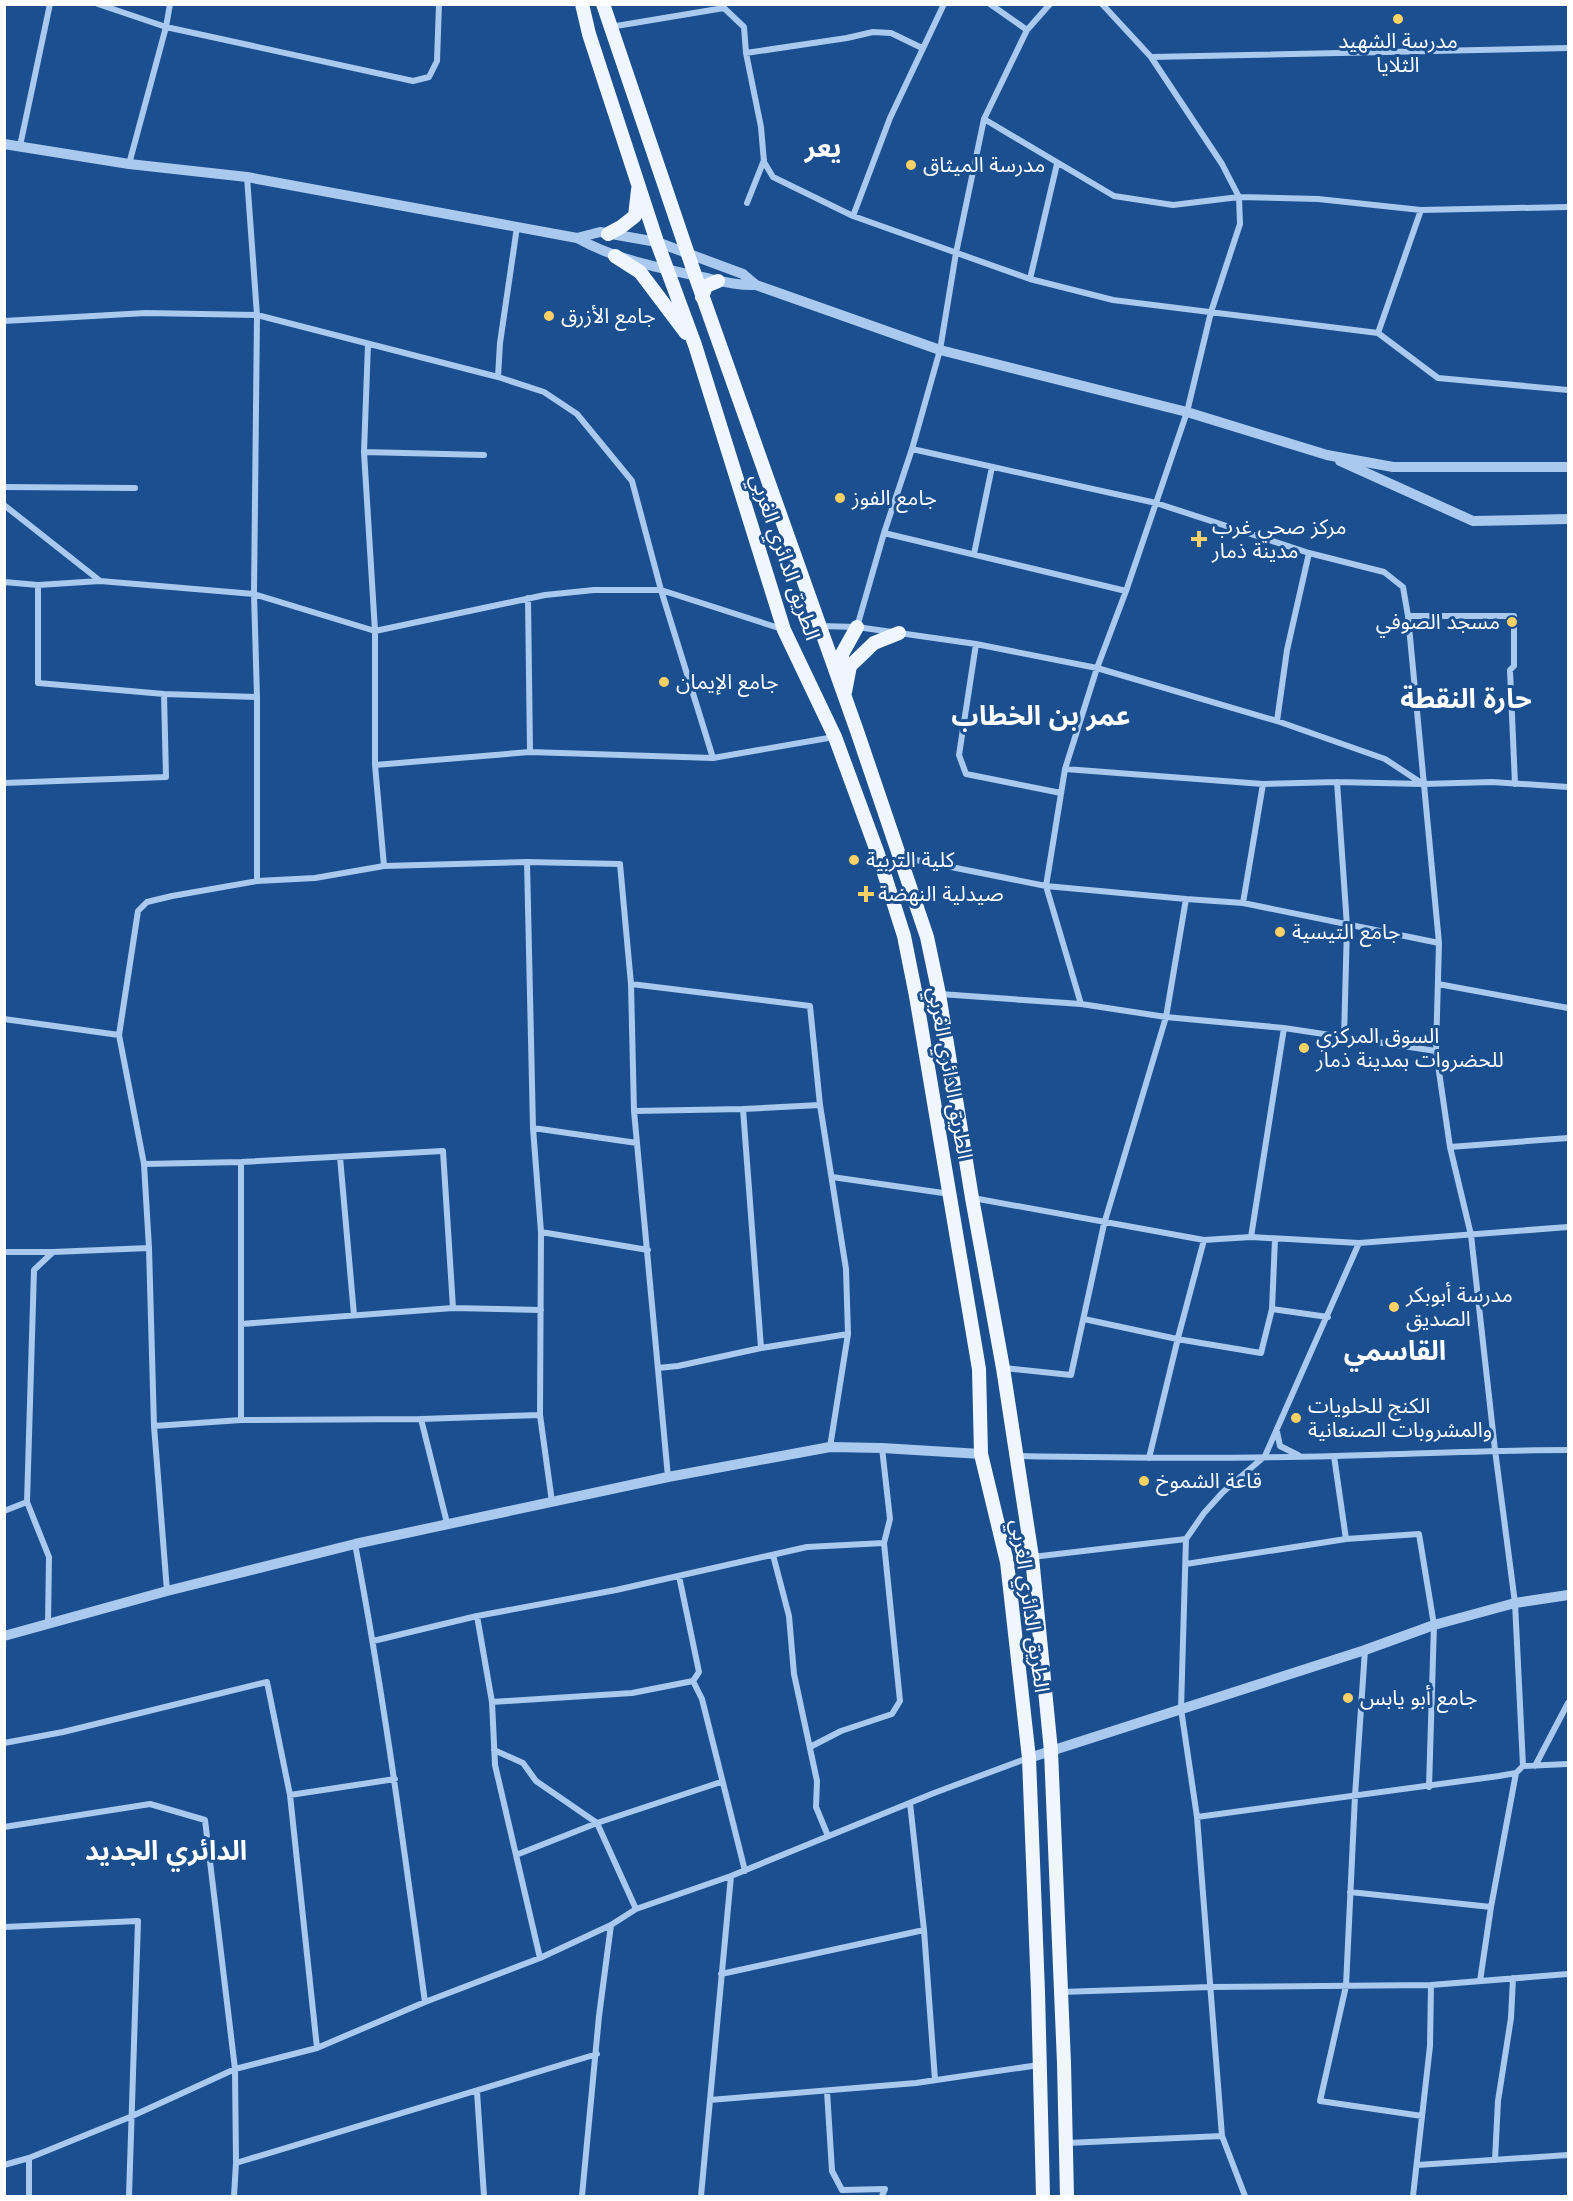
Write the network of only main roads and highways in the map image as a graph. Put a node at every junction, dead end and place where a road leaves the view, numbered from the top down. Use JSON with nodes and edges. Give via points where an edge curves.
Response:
{"nodes":[{"id":1,"x":582,"y":4,"type":"edge"},
{"id":2,"x":603,"y":4,"type":"edge"},
{"id":3,"x":639,"y":185,"type":"junction"},
{"id":4,"x":608,"y":234,"type":"road end"},
{"id":5,"x":615,"y":256,"type":"road end"},
{"id":6,"x":718,"y":281,"type":"road end"},
{"id":7,"x":702,"y":297,"type":"junction"},
{"id":8,"x":695,"y":345,"type":"junction"},
{"id":9,"x":857,"y":627,"type":"road end"},
{"id":10,"x":899,"y":633,"type":"road end"},
{"id":11,"x":844,"y":694,"type":"junction"},
{"id":12,"x":878,"y":854,"type":"junction"},
{"id":13,"x":900,"y":857,"type":"junction"},
{"id":14,"x":950,"y":1194,"type":"junction"},
{"id":15,"x":972,"y":1198,"type":"junction"},
{"id":16,"x":1032,"y":1557,"type":"junction"},
{"id":17,"x":1007,"y":1562,"type":"junction"},
{"id":18,"x":1043,"y":2196,"type":"edge"},
{"id":19,"x":1067,"y":2196,"type":"edge"}],
"edges":[{"from":1,"to":3,"type":"main road","name":"الطريق الدائري الغربي"},
{"from":2,"to":7,"type":"main road","name":"الطريق الدائري الغربي"},
{"from":3,"to":4,"type":"main road","via":[[635,216]]},
{"from":3,"to":8,"type":"main road","name":"الطريق الدائري الغربي"},
{"from":5,"to":8,"type":"main road","via":[[640,272]]},
{"from":6,"to":7,"type":"main road","via":[[706,286]]},
{"from":7,"to":11,"type":"main road","name":"الطريق الدائري الغربي"},
{"from":8,"to":12,"type":"main road","name":"الطريق الدائري الغربي","via":[[784,630],[835,737]]},
{"from":9,"to":11,"type":"main road","via":[[842,654]]},
{"from":10,"to":11,"type":"main road","via":[[874,643],[850,666]]},
{"from":11,"to":13,"type":"main road","name":"الطريق الدائري الغربي"},
{"from":12,"to":13,"type":"main road"},
{"from":12,"to":14,"type":"main road","name":"الطريق الدائري الغربي","via":[[904,936]]},
{"from":13,"to":15,"type":"main road","name":"الطريق الدائري الغربي","via":[[927,937]]},
{"from":14,"to":15,"type":"main road"},
{"from":14,"to":17,"type":"main road","name":"الطريق الدائري الغربي","via":[[979,1369],[981,1454]]},
{"from":15,"to":16,"type":"main road","name":"الطريق الدائري الغربي"},
{"from":16,"to":17,"type":"main road"},
{"from":16,"to":19,"type":"main road","name":"الطريق الدائري الغربي","via":[[1051,1751]]},
{"from":17,"to":18,"type":"main road","name":"الطريق الدائري الغربي","via":[[1029,1758]]}]}
